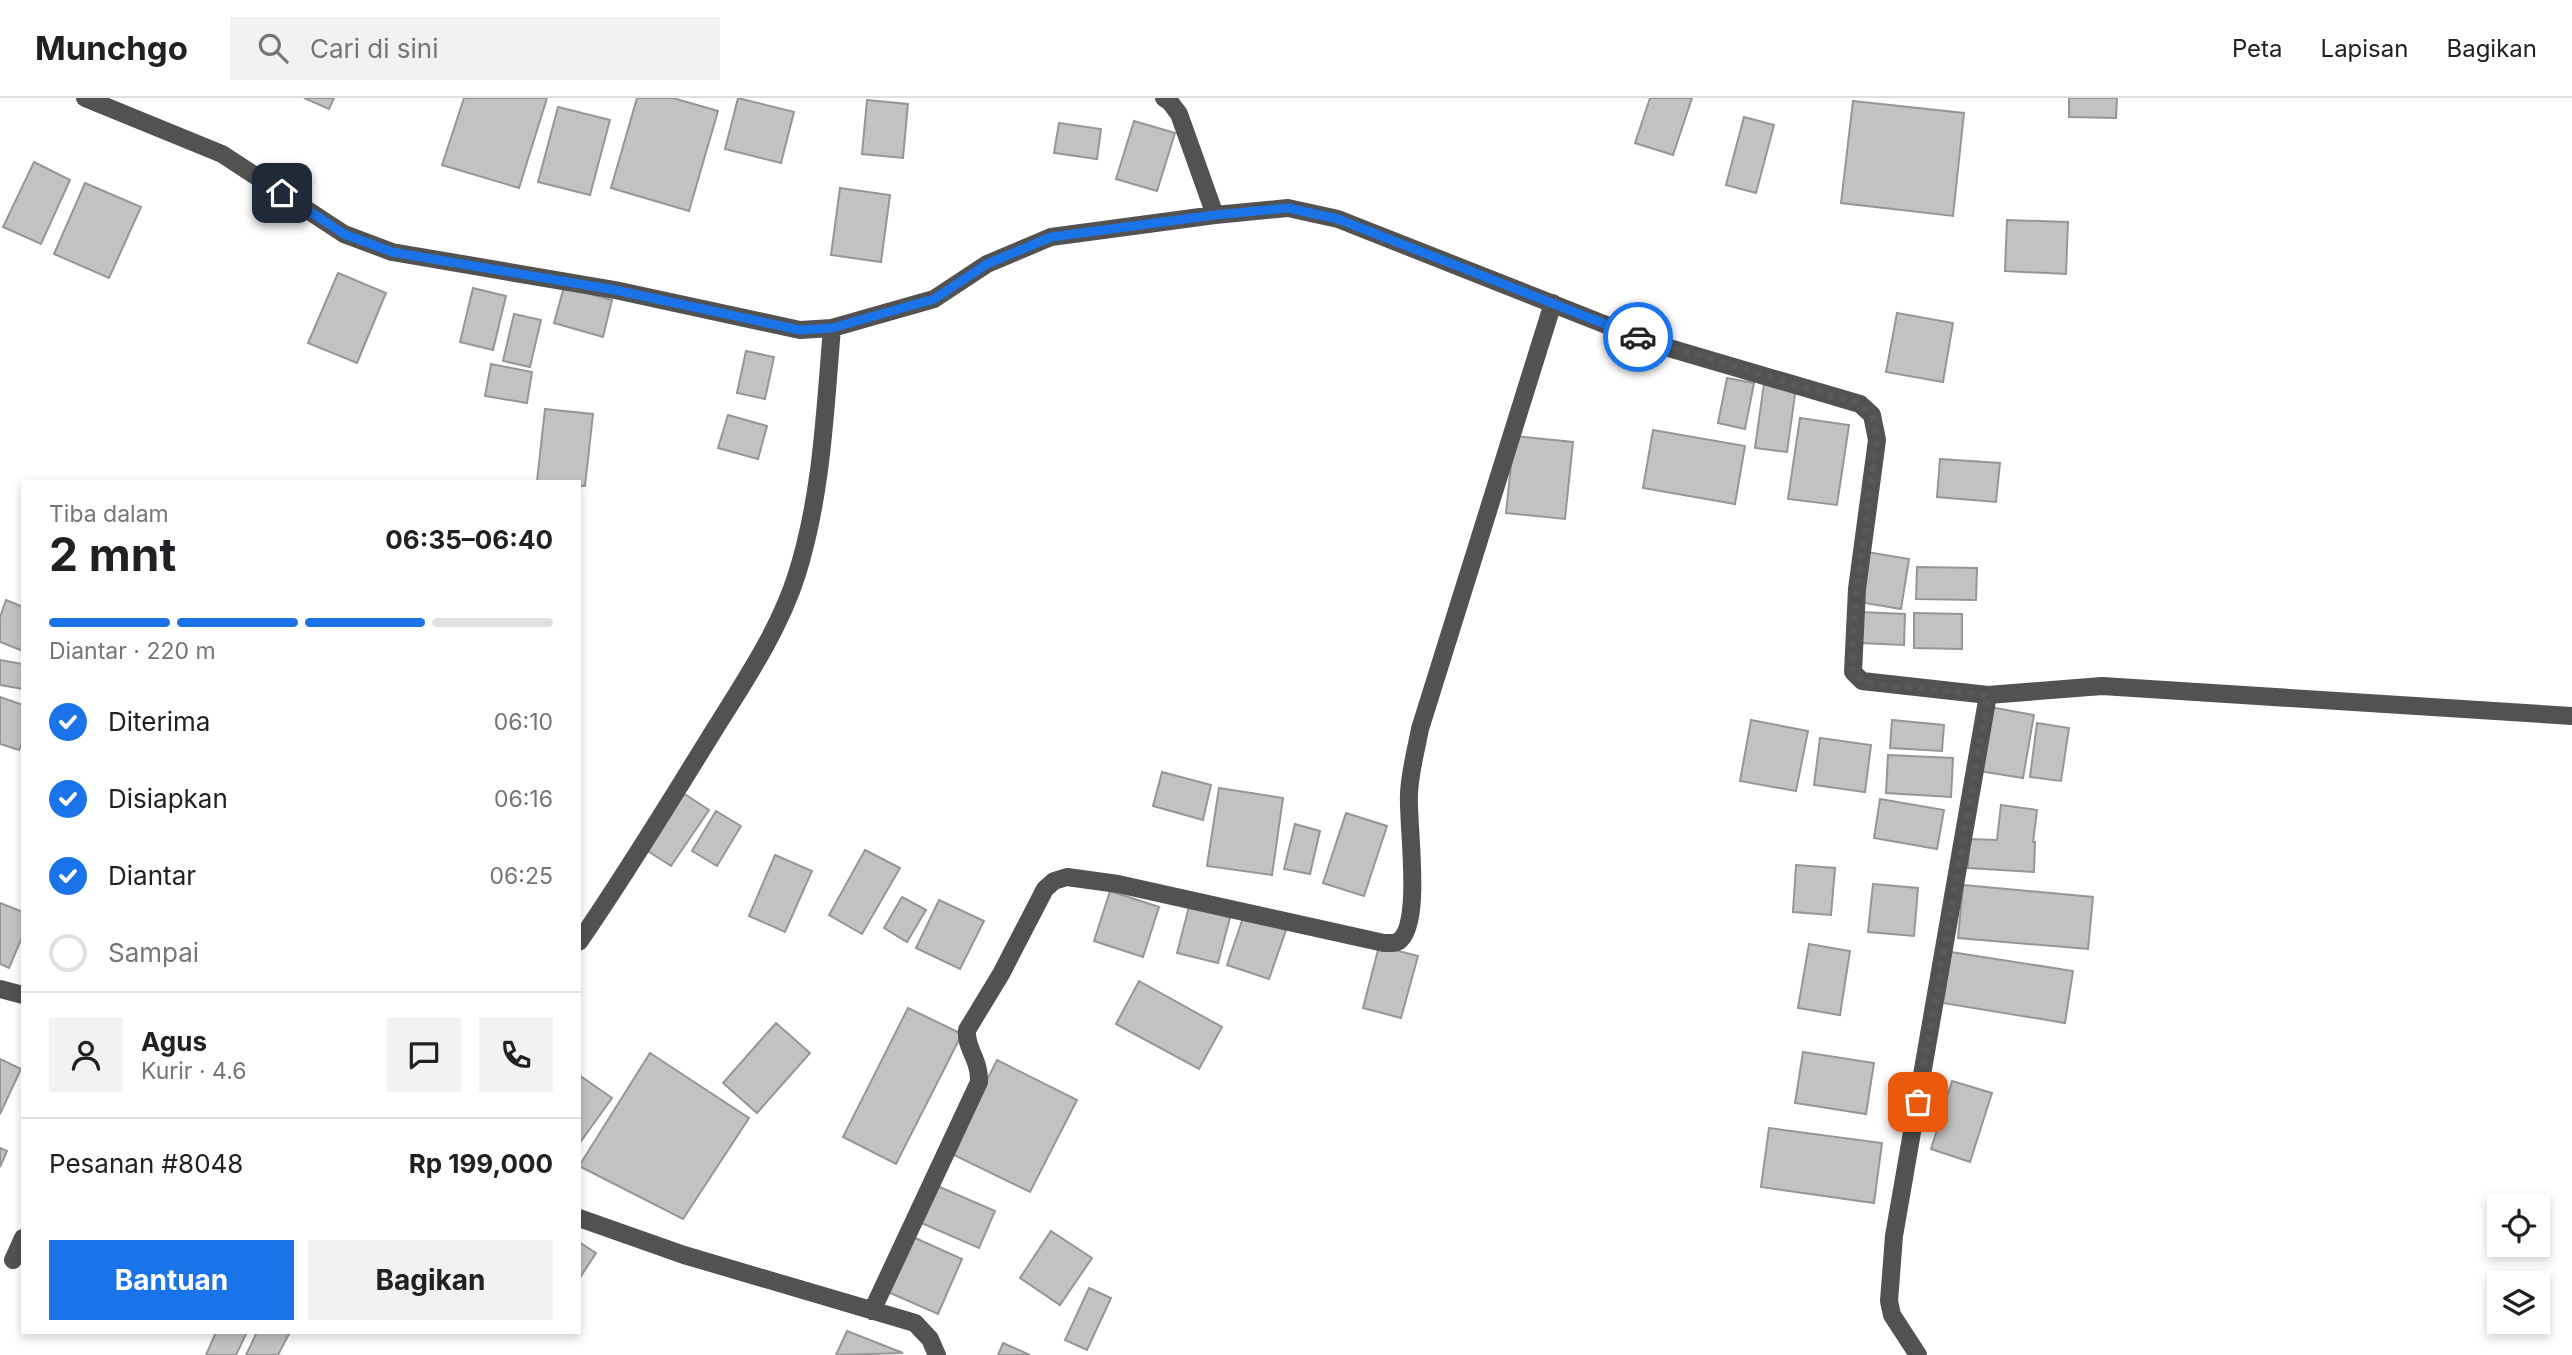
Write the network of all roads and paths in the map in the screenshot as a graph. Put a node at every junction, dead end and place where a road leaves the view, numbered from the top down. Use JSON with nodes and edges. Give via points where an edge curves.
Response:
{"nodes":[{"id":1,"x":85,"y":98,"type":"edge"},
{"id":2,"x":1164,"y":98,"type":"edge"},
{"id":3,"x":1215,"y":215,"type":"junction"},
{"id":4,"x":1553,"y":303,"type":"junction"},
{"id":5,"x":832,"y":328,"type":"junction"},
{"id":6,"x":1988,"y":695,"type":"junction"},
{"id":7,"x":2572,"y":716,"type":"edge"},
{"id":8,"x":581,"y":939,"type":"edge"},
{"id":9,"x":0,"y":989,"type":"edge"},
{"id":10,"x":21,"y":994,"type":"edge"},
{"id":11,"x":581,"y":1219,"type":"edge"},
{"id":12,"x":21,"y":1242,"type":"edge"},
{"id":13,"x":13,"y":1260,"type":"dead end"},
{"id":14,"x":872,"y":1311,"type":"junction"},
{"id":15,"x":937,"y":1355,"type":"edge"},
{"id":16,"x":1918,"y":1355,"type":"edge"}],
"edges":[{"from":1,"to":5,"type":"street","via":[[222,154],[344,234],[392,252],[615,290],[800,330]]},
{"from":2,"to":3,"type":"street","via":[[1179,114]]},
{"from":3,"to":4,"type":"street","via":[[1288,208],[1338,219]]},
{"from":3,"to":5,"type":"street","via":[[1051,237],[987,264],[934,299]]},
{"from":4,"to":6,"type":"street","via":[[1652,343],[1860,404],[1872,415],[1877,440],[1857,589],[1853,672],[1862,681],[1875,684]]},
{"from":4,"to":14,"type":"street","via":[[1420,730],[1409,792],[1413,888],[1407,930],[1401,940],[1384,943],[1118,884],[1067,877],[1054,881],[1045,889],[967,1030],[979,1082]]},
{"from":5,"to":8,"type":"street","via":[[813,512],[792,587],[748,674]]},
{"from":6,"to":7,"type":"street","via":[[2102,686]]},
{"from":6,"to":16,"type":"street","via":[[1894,1236],[1889,1301],[1892,1315]]},
{"from":9,"to":10,"type":"street"},
{"from":11,"to":14,"type":"street"},
{"from":12,"to":13,"type":"street"},
{"from":14,"to":15,"type":"street","via":[[915,1323]]}]}
